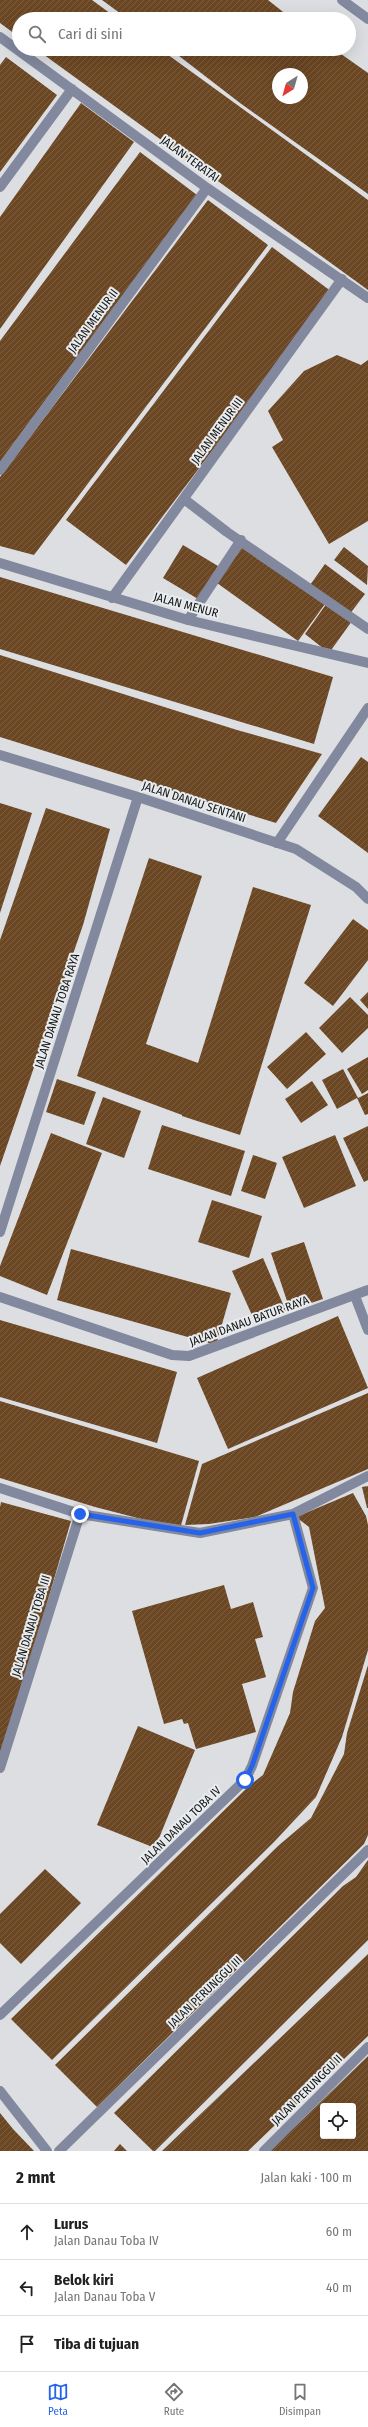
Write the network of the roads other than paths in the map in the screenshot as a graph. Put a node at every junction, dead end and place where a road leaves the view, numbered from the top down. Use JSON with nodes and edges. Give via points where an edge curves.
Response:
{"nodes":[{"id":1,"x":342,"y":0,"type":"edge"},
{"id":2,"x":368,"y":19,"type":"edge"},
{"id":3,"x":0,"y":37,"type":"edge"},
{"id":4,"x":12,"y":46,"type":"edge"},
{"id":5,"x":26,"y":56,"type":"edge"},
{"id":6,"x":72,"y":89,"type":"junction"},
{"id":7,"x":0,"y":187,"type":"edge"},
{"id":8,"x":207,"y":188,"type":"junction"},
{"id":9,"x":342,"y":279,"type":"junction"},
{"id":10,"x":368,"y":298,"type":"edge"},
{"id":11,"x":0,"y":470,"type":"edge"},
{"id":12,"x":184,"y":499,"type":"junction"},
{"id":13,"x":242,"y":540,"type":"junction"},
{"id":14,"x":0,"y":563,"type":"edge"},
{"id":15,"x":112,"y":598,"type":"junction"},
{"id":16,"x":188,"y":620,"type":"junction"},
{"id":17,"x":368,"y":628,"type":"edge"},
{"id":18,"x":367,"y":660,"type":"edge"},
{"id":19,"x":368,"y":708,"type":"edge"},
{"id":20,"x":0,"y":755,"type":"edge"},
{"id":21,"x":138,"y":797,"type":"junction"},
{"id":22,"x":277,"y":843,"type":"junction"},
{"id":23,"x":368,"y":899,"type":"edge"},
{"id":24,"x":0,"y":1232,"type":"edge"},
{"id":25,"x":368,"y":1290,"type":"edge"},
{"id":26,"x":355,"y":1296,"type":"junction"},
{"id":27,"x":0,"y":1297,"type":"edge"},
{"id":28,"x":368,"y":1330,"type":"edge"},
{"id":29,"x":368,"y":1476,"type":"edge"},
{"id":30,"x":0,"y":1488,"type":"edge"},
{"id":31,"x":80,"y":1514,"type":"junction"},
{"id":32,"x":293,"y":1514,"type":"junction"},
{"id":33,"x":0,"y":1768,"type":"edge"},
{"id":34,"x":368,"y":1850,"type":"edge"},
{"id":35,"x":0,"y":2015,"type":"edge"},
{"id":36,"x":368,"y":2047,"type":"edge"},
{"id":37,"x":0,"y":2091,"type":"edge"},
{"id":38,"x":47,"y":2151,"type":"edge"},
{"id":39,"x":59,"y":2151,"type":"edge"},
{"id":40,"x":264,"y":2151,"type":"edge"}],
"edges":[{"from":1,"to":2,"type":"street"},
{"from":3,"to":4,"type":"street","name":"JALAN TERATAI"},
{"from":5,"to":6,"type":"street","name":"JALAN TERATAI"},
{"from":6,"to":7,"type":"street"},
{"from":6,"to":8,"type":"street","name":"JALAN TERATAI"},
{"from":8,"to":9,"type":"street","name":"JALAN TERATAI"},
{"from":8,"to":11,"type":"street","name":"JALAN MENUR II"},
{"from":9,"to":10,"type":"street","name":"JALAN TERATAI"},
{"from":9,"to":12,"type":"street","name":"JALAN MENUR III"},
{"from":12,"to":13,"type":"street"},
{"from":12,"to":15,"type":"street","name":"JALAN MENUR III"},
{"from":13,"to":16,"type":"street"},
{"from":13,"to":17,"type":"street"},
{"from":14,"to":15,"type":"street","name":"JALAN MENUR"},
{"from":15,"to":16,"type":"street","name":"JALAN MENUR"},
{"from":16,"to":18,"type":"street","name":"JALAN MENUR"},
{"from":19,"to":22,"type":"street"},
{"from":20,"to":21,"type":"street","name":"JALAN DANAU SENTANI"},
{"from":21,"to":22,"type":"street","name":"JALAN DANAU SENTANI"},
{"from":21,"to":24,"type":"street","name":"JALAN DANAU TOBA RAYA"},
{"from":22,"to":23,"type":"street","name":"JALAN DANAU SENTANI","via":[[296,849],[356,887]]},
{"from":25,"to":26,"type":"street","name":"JALAN DANAU BATUR RAYA"},
{"from":26,"to":27,"type":"street","name":"JALAN DANAU BATUR RAYA","via":[[188,1356],[172,1355]]},
{"from":26,"to":28,"type":"street"},
{"from":29,"to":32,"type":"street"},
{"from":30,"to":31,"type":"street"},
{"from":31,"to":32,"type":"street","via":[[200,1533]]},
{"from":31,"to":33,"type":"street","name":"JALAN DANAU TOBA III"},
{"from":32,"to":35,"type":"street","name":"JALAN DANAU TOBA IV","via":[[313,1588],[245,1780]]},
{"from":34,"to":39,"type":"street","name":"JALAN PERUNGGU III"},
{"from":36,"to":40,"type":"street","name":"JALAN PERUNGGU II"},
{"from":37,"to":38,"type":"street"}]}
